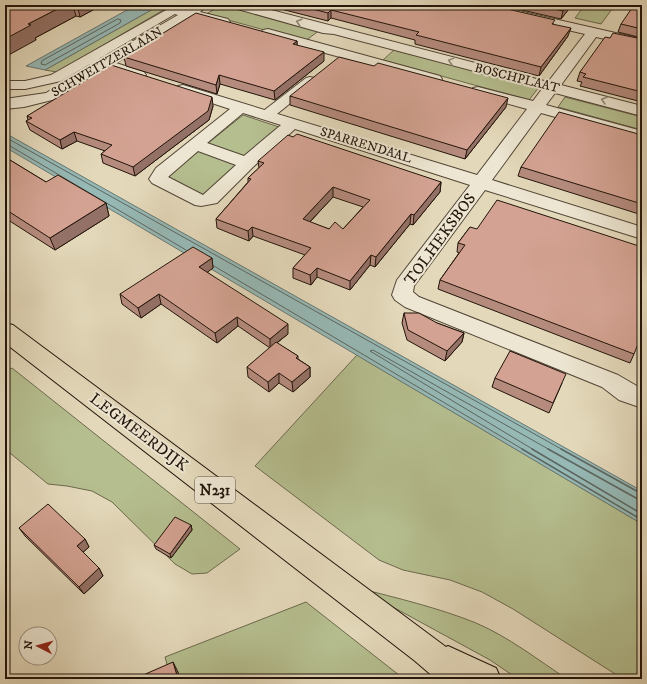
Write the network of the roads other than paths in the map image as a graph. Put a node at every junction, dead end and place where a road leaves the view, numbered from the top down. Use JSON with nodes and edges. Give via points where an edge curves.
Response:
{"nodes":[{"id":1,"x":203,"y":5,"type":"edge"},
{"id":2,"x":238,"y":5,"type":"edge"},
{"id":3,"x":477,"y":5,"type":"edge"},
{"id":4,"x":183,"y":10,"type":"edge"},
{"id":5,"x":238,"y":26,"type":"edge"},
{"id":6,"x":252,"y":29,"type":"edge"},
{"id":7,"x":328,"y":30,"type":"junction"},
{"id":8,"x":593,"y":32,"type":"junction"},
{"id":9,"x":642,"y":43,"type":"edge"},
{"id":10,"x":310,"y":44,"type":"junction"},
{"id":11,"x":391,"y":46,"type":"junction"},
{"id":12,"x":344,"y":53,"type":"junction"},
{"id":13,"x":89,"y":60,"type":"junction"},
{"id":14,"x":374,"y":61,"type":"junction"},
{"id":15,"x":106,"y":65,"type":"junction"},
{"id":16,"x":330,"y":65,"type":"edge"},
{"id":17,"x":319,"y":73,"type":"edge"},
{"id":18,"x":448,"y":83,"type":"edge"},
{"id":19,"x":5,"y":85,"type":"edge"},
{"id":20,"x":463,"y":87,"type":"edge"},
{"id":21,"x":552,"y":88,"type":"junction"},
{"id":22,"x":5,"y":104,"type":"edge"},
{"id":23,"x":241,"y":107,"type":"junction"},
{"id":24,"x":535,"y":108,"type":"junction"},
{"id":25,"x":642,"y":111,"type":"edge"},
{"id":26,"x":267,"y":115,"type":"junction"},
{"id":27,"x":293,"y":123,"type":"junction"},
{"id":28,"x":642,"y":136,"type":"edge"},
{"id":29,"x":196,"y":145,"type":"junction"},
{"id":30,"x":247,"y":163,"type":"junction"},
{"id":31,"x":482,"y":182,"type":"junction"},
{"id":32,"x":642,"y":233,"type":"edge"},
{"id":33,"x":5,"y":331,"type":"edge"},
{"id":34,"x":642,"y":399,"type":"edge"},
{"id":35,"x":426,"y":650,"type":"junction"},
{"id":36,"x":460,"y":679,"type":"edge"},
{"id":37,"x":485,"y":679,"type":"edge"}],
"edges":[{"from":1,"to":4,"type":"street","name":"SCHWEITZERLAAN"},
{"from":7,"to":2,"type":"street","name":"BOSCHPLAAT","one_way":true},
{"from":3,"to":8,"type":"street"},
{"from":4,"to":5,"type":"street"},
{"from":4,"to":13,"type":"street","name":"SCHWEITZERLAAN"},
{"from":4,"to":15,"type":"street","name":"SCHWEITZERLAAN"},
{"from":6,"to":10,"type":"street"},
{"from":7,"to":10,"type":"street"},
{"from":7,"to":11,"type":"street","name":"BOSCHPLAAT"},
{"from":8,"to":9,"type":"street"},
{"from":8,"to":21,"type":"street","name":"TOLHEKSBOS"},
{"from":10,"to":12,"type":"street"},
{"from":11,"to":14,"type":"street"},
{"from":21,"to":11,"type":"street","name":"BOSCHPLAAT","one_way":true},
{"from":12,"to":14,"type":"street"},
{"from":12,"to":16,"type":"street"},
{"from":13,"to":15,"type":"street","name":"SPARRENDAAL"},
{"from":13,"to":19,"type":"street","name":"SCHWEITZERLAAN","via":[[56,78],[25,85]]},
{"from":14,"to":18,"type":"street"},
{"from":15,"to":22,"type":"street","name":"SCHWEITZERLAAN","via":[[51,96]]},
{"from":15,"to":23,"type":"street","name":"SPARRENDAAL"},
{"from":17,"to":26,"type":"street"},
{"from":20,"to":24,"type":"street","name":"BOSCHPLAAT"},
{"from":21,"to":24,"type":"street","name":"TOLHEKSBOS"},
{"from":25,"to":21,"type":"street","name":"BOSCHPLAAT","one_way":true},
{"from":23,"to":26,"type":"street","name":"SPARRENDAAL"},
{"from":23,"to":29,"type":"street"},
{"from":24,"to":28,"type":"street","name":"BOSCHPLAAT"},
{"from":24,"to":31,"type":"street","name":"TOLHEKSBOS"},
{"from":26,"to":27,"type":"street","name":"SPARRENDAAL"},
{"from":27,"to":30,"type":"street"},
{"from":27,"to":31,"type":"street","name":"SPARRENDAAL"},
{"from":29,"to":30,"type":"street"},
{"from":29,"to":30,"type":"street","via":[[162,172],[158,179],[201,201],[211,198]]},
{"from":31,"to":32,"type":"street","name":"SPARRENDAAL"},
{"from":31,"to":34,"type":"street","name":"TOLHEKSBOS","via":[[404,285],[402,295],[412,302],[610,381],[627,394]]},
{"from":33,"to":35,"type":"main road","name":"LEGMEERDIJK","number":"N231"},
{"from":35,"to":36,"type":"main road","name":"LEGMEERDIJK","number":"N231"},
{"from":35,"to":37,"type":"main road","name":"LEGMEERDIJK","number":"N231"}]}
